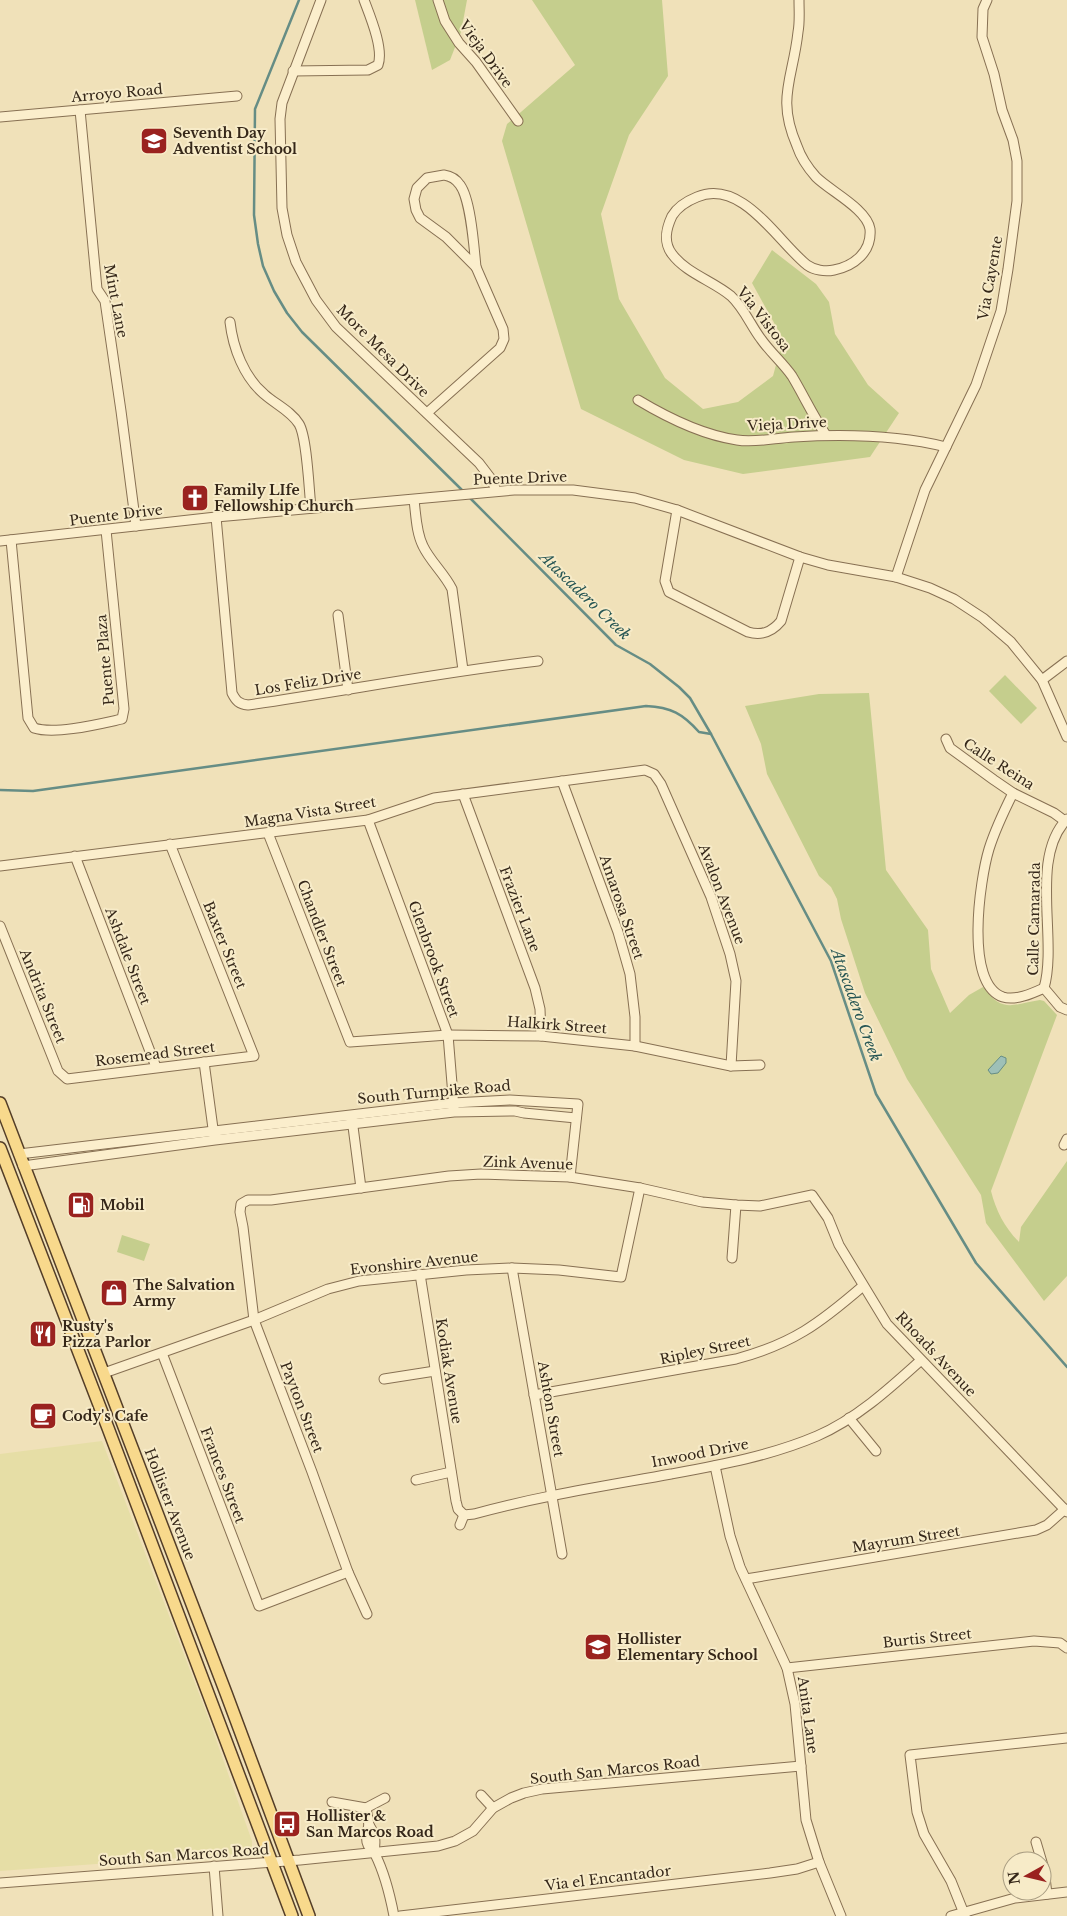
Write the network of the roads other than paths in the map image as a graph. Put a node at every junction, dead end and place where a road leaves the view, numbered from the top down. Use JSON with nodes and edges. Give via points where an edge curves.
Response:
{"nodes":[{"id":1,"x":320,"y":0,"type":"edge"},
{"id":2,"x":364,"y":0,"type":"edge"},
{"id":3,"x":438,"y":0,"type":"edge"},
{"id":4,"x":799,"y":0,"type":"edge"},
{"id":5,"x":987,"y":0,"type":"edge"},
{"id":6,"x":292,"y":71,"type":"junction"},
{"id":7,"x":238,"y":96,"type":"dead end"},
{"id":8,"x":80,"y":110,"type":"junction"},
{"id":9,"x":0,"y":117,"type":"edge"},
{"id":10,"x":518,"y":121,"type":"dead end"},
{"id":11,"x":476,"y":267,"type":"junction"},
{"id":12,"x":230,"y":322,"type":"dead end"},
{"id":13,"x":638,"y":400,"type":"dead end"},
{"id":14,"x":427,"y":413,"type":"junction"},
{"id":15,"x":826,"y":435,"type":"junction"},
{"id":16,"x":946,"y":447,"type":"junction"},
{"id":17,"x":496,"y":492,"type":"junction"},
{"id":18,"x":414,"y":500,"type":"junction"},
{"id":19,"x":311,"y":508,"type":"junction"},
{"id":20,"x":677,"y":510,"type":"junction"},
{"id":21,"x":216,"y":517,"type":"junction"},
{"id":22,"x":136,"y":526,"type":"junction"},
{"id":23,"x":106,"y":530,"type":"junction"},
{"id":24,"x":11,"y":540,"type":"junction"},
{"id":25,"x":0,"y":541,"type":"edge"},
{"id":26,"x":800,"y":557,"type":"junction"},
{"id":27,"x":896,"y":577,"type":"junction"},
{"id":28,"x":338,"y":616,"type":"dead end"},
{"id":29,"x":538,"y":661,"type":"dead end"},
{"id":30,"x":1067,"y":661,"type":"edge"},
{"id":31,"x":463,"y":670,"type":"junction"},
{"id":32,"x":1042,"y":680,"type":"junction"},
{"id":33,"x":348,"y":690,"type":"junction"},
{"id":34,"x":235,"y":699,"type":"junction"},
{"id":35,"x":229,"y":708,"type":"dead end"},
{"id":36,"x":1067,"y":737,"type":"edge"},
{"id":37,"x":946,"y":739,"type":"dead end"},
{"id":38,"x":651,"y":772,"type":"joint"},
{"id":39,"x":562,"y":781,"type":"junction"},
{"id":40,"x":1012,"y":793,"type":"junction"},
{"id":41,"x":463,"y":794,"type":"junction"},
{"id":42,"x":368,"y":820,"type":"junction"},
{"id":43,"x":1066,"y":820,"type":"edge"},
{"id":44,"x":268,"y":833,"type":"junction"},
{"id":45,"x":170,"y":844,"type":"junction"},
{"id":46,"x":75,"y":856,"type":"junction"},
{"id":47,"x":0,"y":866,"type":"edge"},
{"id":48,"x":0,"y":926,"type":"edge"},
{"id":49,"x":1044,"y":988,"type":"junction"},
{"id":50,"x":1067,"y":1010,"type":"edge"},
{"id":51,"x":448,"y":1034,"type":"junction"},
{"id":52,"x":541,"y":1036,"type":"junction"},
{"id":53,"x":350,"y":1042,"type":"joint"},
{"id":54,"x":636,"y":1046,"type":"junction"},
{"id":55,"x":254,"y":1056,"type":"joint"},
{"id":56,"x":204,"y":1062,"type":"junction"},
{"id":57,"x":760,"y":1065,"type":"dead end"},
{"id":58,"x":731,"y":1066,"type":"junction"},
{"id":59,"x":156,"y":1067,"type":"junction"},
{"id":60,"x":62,"y":1075,"type":"joint"},
{"id":61,"x":0,"y":1103,"type":"edge"},
{"id":62,"x":453,"y":1103,"type":"junction"},
{"id":63,"x":454,"y":1112,"type":"junction"},
{"id":64,"x":352,"y":1114,"type":"junction"},
{"id":65,"x":576,"y":1118,"type":"junction"},
{"id":66,"x":353,"y":1124,"type":"junction"},
{"id":67,"x":214,"y":1136,"type":"junction"},
{"id":68,"x":1,"y":1152,"type":"edge"},
{"id":69,"x":19,"y":1154,"type":"junction"},
{"id":70,"x":23,"y":1166,"type":"junction"},
{"id":71,"x":4,"y":1167,"type":"edge"},
{"id":72,"x":570,"y":1177,"type":"junction"},
{"id":73,"x":361,"y":1188,"type":"junction"},
{"id":74,"x":640,"y":1188,"type":"junction"},
{"id":75,"x":812,"y":1195,"type":"joint"},
{"id":76,"x":241,"y":1204,"type":"joint"},
{"id":77,"x":736,"y":1205,"type":"junction"},
{"id":78,"x":732,"y":1258,"type":"dead end"},
{"id":79,"x":512,"y":1268,"type":"junction"},
{"id":80,"x":420,"y":1274,"type":"junction"},
{"id":81,"x":863,"y":1286,"type":"junction"},
{"id":82,"x":254,"y":1320,"type":"junction"},
{"id":83,"x":162,"y":1353,"type":"junction"},
{"id":84,"x":920,"y":1361,"type":"junction"},
{"id":85,"x":435,"y":1371,"type":"junction"},
{"id":86,"x":104,"y":1373,"type":"junction"},
{"id":87,"x":384,"y":1379,"type":"dead end"},
{"id":88,"x":534,"y":1396,"type":"junction"},
{"id":89,"x":849,"y":1418,"type":"junction"},
{"id":90,"x":876,"y":1451,"type":"dead end"},
{"id":91,"x":715,"y":1466,"type":"junction"},
{"id":92,"x":451,"y":1472,"type":"junction"},
{"id":93,"x":416,"y":1480,"type":"dead end"},
{"id":94,"x":551,"y":1495,"type":"junction"},
{"id":95,"x":1066,"y":1510,"type":"edge"},
{"id":96,"x":463,"y":1514,"type":"junction"},
{"id":97,"x":460,"y":1526,"type":"dead end"},
{"id":98,"x":562,"y":1554,"type":"dead end"},
{"id":99,"x":348,"y":1572,"type":"junction"},
{"id":100,"x":746,"y":1579,"type":"junction"},
{"id":101,"x":366,"y":1614,"type":"dead end"},
{"id":102,"x":1067,"y":1648,"type":"edge"},
{"id":103,"x":787,"y":1668,"type":"junction"},
{"id":104,"x":1067,"y":1738,"type":"edge"},
{"id":105,"x":801,"y":1766,"type":"junction"},
{"id":106,"x":481,"y":1795,"type":"dead end"},
{"id":107,"x":385,"y":1798,"type":"dead end"},
{"id":108,"x":332,"y":1802,"type":"dead end"},
{"id":109,"x":366,"y":1808,"type":"junction"},
{"id":110,"x":493,"y":1808,"type":"junction"},
{"id":111,"x":1036,"y":1842,"type":"dead end"},
{"id":112,"x":1039,"y":1851,"type":"edge"},
{"id":113,"x":374,"y":1852,"type":"junction"},
{"id":114,"x":288,"y":1861,"type":"junction"},
{"id":115,"x":272,"y":1862,"type":"junction"},
{"id":116,"x":819,"y":1862,"type":"junction"},
{"id":117,"x":214,"y":1866,"type":"junction"},
{"id":118,"x":0,"y":1884,"type":"edge"},
{"id":119,"x":1067,"y":1892,"type":"edge"},
{"id":120,"x":1052,"y":1894,"type":"edge"},
{"id":121,"x":1005,"y":1901,"type":"edge"},
{"id":122,"x":964,"y":1914,"type":"edge"},
{"id":123,"x":218,"y":1916,"type":"edge"},
{"id":124,"x":292,"y":1916,"type":"edge"},
{"id":125,"x":309,"y":1916,"type":"edge"},
{"id":126,"x":394,"y":1916,"type":"edge"},
{"id":127,"x":400,"y":1916,"type":"edge"},
{"id":128,"x":841,"y":1916,"type":"edge"},
{"id":129,"x":951,"y":1916,"type":"edge"}],
"edges":[{"from":1,"to":6,"type":"street","name":"More Mesa Drive"},
{"from":2,"to":6,"type":"street","via":[[380,58],[378,65],[368,70]]},
{"from":3,"to":10,"type":"street","name":"Vieja Drive","via":[[445,22]]},
{"from":4,"to":15,"type":"street","name":"Via Vistosa","via":[[798,33],[787,90],[790,129],[809,168],[866,218],[870,228],[866,250],[859,260],[840,269],[820,270],[808,266],[763,220],[730,197],[713,193],[703,194],[680,206],[666,232],[667,243],[681,263],[738,304],[761,340],[791,374]]},
{"from":5,"to":16,"type":"street","name":"Via Cayente","via":[[983,8],[982,37],[1002,110],[1014,140],[1017,201],[1001,311],[976,385]]},
{"from":6,"to":14,"type":"street","name":"More Mesa Drive","via":[[280,119],[282,208],[296,262],[316,300],[336,327]]},
{"from":7,"to":8,"type":"street","name":"Arroyo Road"},
{"from":8,"to":9,"type":"street","name":"Arroyo Road"},
{"from":8,"to":22,"type":"street","name":"Mint Lane","via":[[97,290],[106,310]]},
{"from":11,"to":11,"type":"street","via":[[465,193],[452,177],[428,178],[418,188],[414,199],[420,218],[446,237]]},
{"from":11,"to":14,"type":"street","via":[[503,329],[504,339],[500,348]]},
{"from":12,"to":19,"type":"street","via":[[233,341],[246,371],[262,393],[300,425]]},
{"from":13,"to":15,"type":"street","name":"Vieja Drive","via":[[660,414],[717,436],[738,440]]},
{"from":14,"to":17,"type":"street","name":"More Mesa Drive","via":[[479,463],[492,480]]},
{"from":15,"to":16,"type":"street","name":"Vieja Drive","via":[[895,438]]},
{"from":16,"to":27,"type":"street","name":"Via Cayente","via":[[926,490]]},
{"from":17,"to":18,"type":"street","name":"Puente Drive"},
{"from":17,"to":20,"type":"street","name":"Puente Drive","via":[[573,490],[635,498]]},
{"from":18,"to":19,"type":"street","name":"Puente Drive"},
{"from":18,"to":31,"type":"street","via":[[423,547],[452,589]]},
{"from":19,"to":21,"type":"street","name":"Puente Drive"},
{"from":20,"to":26,"type":"street","name":"Puente Drive"},
{"from":20,"to":26,"type":"street","via":[[666,588],[748,632],[765,633],[781,621]]},
{"from":21,"to":22,"type":"street","name":"Puente Drive"},
{"from":21,"to":34,"type":"street"},
{"from":22,"to":23,"type":"street","name":"Puente Drive"},
{"from":23,"to":24,"type":"street","name":"Puente Drive"},
{"from":23,"to":24,"type":"street","name":"Puente Plaza","via":[[125,722],[93,726],[32,731],[28,718]]},
{"from":24,"to":25,"type":"street","name":"Puente Drive"},
{"from":26,"to":27,"type":"street","name":"Puente Drive"},
{"from":27,"to":32,"type":"street","name":"Puente Drive","via":[[954,599],[983,618],[1011,642]]},
{"from":28,"to":33,"type":"street"},
{"from":29,"to":31,"type":"street","name":"Los Feliz Drive"},
{"from":30,"to":32,"type":"street"},
{"from":31,"to":33,"type":"street","name":"Los Feliz Drive"},
{"from":32,"to":36,"type":"street"},
{"from":33,"to":34,"type":"street","name":"Los Feliz Drive","via":[[248,705]]},
{"from":34,"to":35,"type":"street"},
{"from":37,"to":40,"type":"street","name":"Calle Reina","via":[[950,748]]},
{"from":38,"to":39,"type":"street","name":"Magna Vista Street","via":[[632,771]]},
{"from":38,"to":58,"type":"street","name":"Avalon Avenue","via":[[661,784],[711,896],[730,954],[736,981]]},
{"from":39,"to":41,"type":"street","name":"Magna Vista Street"},
{"from":39,"to":54,"type":"street","name":"Amarosa Street","via":[[618,932],[630,974]]},
{"from":40,"to":43,"type":"street","name":"Calle Reina"},
{"from":40,"to":49,"type":"street","via":[[989,850],[983,875],[979,904],[980,962],[992,988],[1004,997],[1015,998]]},
{"from":41,"to":42,"type":"street","name":"Magna Vista Street","via":[[434,798]]},
{"from":41,"to":52,"type":"street","name":"Frazier Lane","via":[[536,988]]},
{"from":42,"to":44,"type":"street","name":"Magna Vista Street"},
{"from":42,"to":51,"type":"street","name":"Glenbrook Street"},
{"from":43,"to":49,"type":"street","name":"Calle Camarada","via":[[1050,849],[1047,863],[1048,939]]},
{"from":44,"to":45,"type":"street","name":"Magna Vista Street"},
{"from":44,"to":53,"type":"street","name":"Chandler Street"},
{"from":45,"to":46,"type":"street","name":"Magna Vista Street"},
{"from":45,"to":55,"type":"street","name":"Baxter Street"},
{"from":46,"to":47,"type":"street","name":"Magna Vista Street"},
{"from":46,"to":59,"type":"street","name":"Ashdale Street"},
{"from":48,"to":60,"type":"street","name":"Andrita Street"},
{"from":49,"to":50,"type":"street","name":"Calle Camarada","via":[[1060,1008]]},
{"from":51,"to":52,"type":"street","name":"Halkirk Street"},
{"from":51,"to":53,"type":"street","name":"Halkirk Street"},
{"from":51,"to":62,"type":"street","name":"Glenbrook Street"},
{"from":52,"to":54,"type":"street","name":"Halkirk Street"},
{"from":54,"to":58,"type":"street","name":"Halkirk Street"},
{"from":55,"to":56,"type":"street","name":"Rosemead Street"},
{"from":56,"to":59,"type":"street","name":"Rosemead Street"},
{"from":56,"to":67,"type":"street"},
{"from":57,"to":58,"type":"street","name":"Halkirk Street"},
{"from":59,"to":60,"type":"street","name":"Rosemead Street","via":[[67,1079]]},
{"from":61,"to":69,"type":"main road","name":"Hollister Avenue"},
{"from":62,"to":63,"type":"street","name":"Glenbrook Street"},
{"from":62,"to":64,"type":"street","name":"South Turnpike Road"},
{"from":62,"to":65,"type":"street","name":"South Turnpike Road","via":[[510,1100],[578,1104]]},
{"from":63,"to":65,"type":"street","name":"South Turnpike Road","via":[[515,1111]]},
{"from":63,"to":66,"type":"street","name":"South Turnpike Road"},
{"from":64,"to":66,"type":"street"},
{"from":64,"to":67,"type":"street","name":"South Turnpike Road"},
{"from":65,"to":72,"type":"street"},
{"from":66,"to":67,"type":"street","name":"South Turnpike Road"},
{"from":66,"to":73,"type":"street"},
{"from":67,"to":69,"type":"street","name":"South Turnpike Road"},
{"from":67,"to":70,"type":"street","name":"South Turnpike Road"},
{"from":68,"to":69,"type":"main road","name":"South Turnpike Road"},
{"from":68,"to":71,"type":"main road"},
{"from":69,"to":70,"type":"main road","name":"Hollister Avenue"},
{"from":70,"to":71,"type":"main road","name":"South Turnpike Road"},
{"from":70,"to":86,"type":"main road","name":"Hollister Avenue"},
{"from":71,"to":115,"type":"main road"},
{"from":72,"to":73,"type":"street","name":"Zink Avenue","via":[[473,1175]]},
{"from":72,"to":74,"type":"street","name":"Zink Avenue"},
{"from":73,"to":76,"type":"street","name":"Zink Avenue","via":[[248,1200]]},
{"from":74,"to":77,"type":"street","name":"Zink Avenue","via":[[702,1202]]},
{"from":74,"to":79,"type":"street","name":"Evonshire Avenue","via":[[623,1280],[559,1270]]},
{"from":75,"to":77,"type":"street","name":"Zink Avenue","via":[[760,1206]]},
{"from":75,"to":81,"type":"street","name":"Rhoads Avenue","via":[[828,1218],[839,1245]]},
{"from":76,"to":82,"type":"street","name":"Payton Street"},
{"from":77,"to":78,"type":"street"},
{"from":79,"to":80,"type":"street","name":"Evonshire Avenue"},
{"from":79,"to":88,"type":"street","name":"Ashton Street"},
{"from":80,"to":82,"type":"street","name":"Evonshire Avenue","via":[[358,1281],[328,1289]]},
{"from":80,"to":85,"type":"street","name":"Kodiak Avenue"},
{"from":81,"to":84,"type":"street","name":"Rhoads Avenue","via":[[887,1324]]},
{"from":81,"to":88,"type":"street","name":"Ripley Street","via":[[801,1334],[756,1354]]},
{"from":82,"to":83,"type":"street","name":"Evonshire Avenue"},
{"from":82,"to":99,"type":"street","name":"Payton Street"},
{"from":83,"to":86,"type":"street","name":"Evonshire Avenue"},
{"from":83,"to":99,"type":"street","name":"Frances Street","via":[[260,1606]]},
{"from":84,"to":89,"type":"street","name":"Inwood Drive"},
{"from":84,"to":95,"type":"street","name":"Rhoads Avenue"},
{"from":85,"to":87,"type":"street"},
{"from":85,"to":92,"type":"street","name":"Kodiak Avenue"},
{"from":86,"to":114,"type":"main road","name":"Hollister Avenue"},
{"from":88,"to":94,"type":"street","name":"Ashton Street"},
{"from":89,"to":90,"type":"street"},
{"from":89,"to":91,"type":"street","name":"Inwood Drive","via":[[818,1436],[779,1451]]},
{"from":91,"to":94,"type":"street","name":"Inwood Drive"},
{"from":91,"to":100,"type":"street","name":"Anita Lane","via":[[730,1536]]},
{"from":92,"to":93,"type":"street"},
{"from":92,"to":96,"type":"street","name":"Kodiak Avenue","via":[[456,1501]]},
{"from":94,"to":96,"type":"street","name":"Inwood Drive"},
{"from":94,"to":98,"type":"street","name":"Ashton Street"},
{"from":95,"to":100,"type":"street","name":"Mayrum Street","via":[[1047,1525],[1023,1533]]},
{"from":96,"to":97,"type":"street"},
{"from":99,"to":101,"type":"street","name":"Payton Street"},
{"from":100,"to":103,"type":"street","name":"Anita Lane"},
{"from":102,"to":103,"type":"street","name":"Burtis Street","via":[[1060,1642],[1034,1640]]},
{"from":103,"to":105,"type":"street","name":"Anita Lane","via":[[795,1704]]},
{"from":104,"to":122,"type":"street","via":[[910,1755],[917,1812],[924,1834],[951,1881]]},
{"from":105,"to":110,"type":"street","name":"South San Marcos Road","via":[[542,1789],[524,1793]]},
{"from":105,"to":116,"type":"street","name":"Anita Lane","via":[[806,1820]]},
{"from":106,"to":110,"type":"street"},
{"from":107,"to":109,"type":"street"},
{"from":108,"to":109,"type":"street"},
{"from":109,"to":113,"type":"street","via":[[369,1825],[374,1832]]},
{"from":110,"to":113,"type":"street","name":"South San Marcos Road","via":[[473,1831],[455,1841],[438,1846]]},
{"from":111,"to":112,"type":"street"},
{"from":113,"to":114,"type":"street","name":"South San Marcos Road"},
{"from":113,"to":126,"type":"street","via":[[389,1891]]},
{"from":114,"to":115,"type":"street","name":"South San Marcos Road"},
{"from":114,"to":125,"type":"main road","name":"Hollister Avenue"},
{"from":115,"to":117,"type":"street","name":"South San Marcos Road"},
{"from":115,"to":124,"type":"main road"},
{"from":116,"to":127,"type":"street","name":"Via el Encantador","via":[[770,1873]]},
{"from":116,"to":128,"type":"street","name":"Anita Lane"},
{"from":117,"to":118,"type":"street","name":"South San Marcos Road"},
{"from":117,"to":123,"type":"street"},
{"from":119,"to":120,"type":"street"},
{"from":121,"to":122,"type":"street"},
{"from":122,"to":129,"type":"street"}]}
